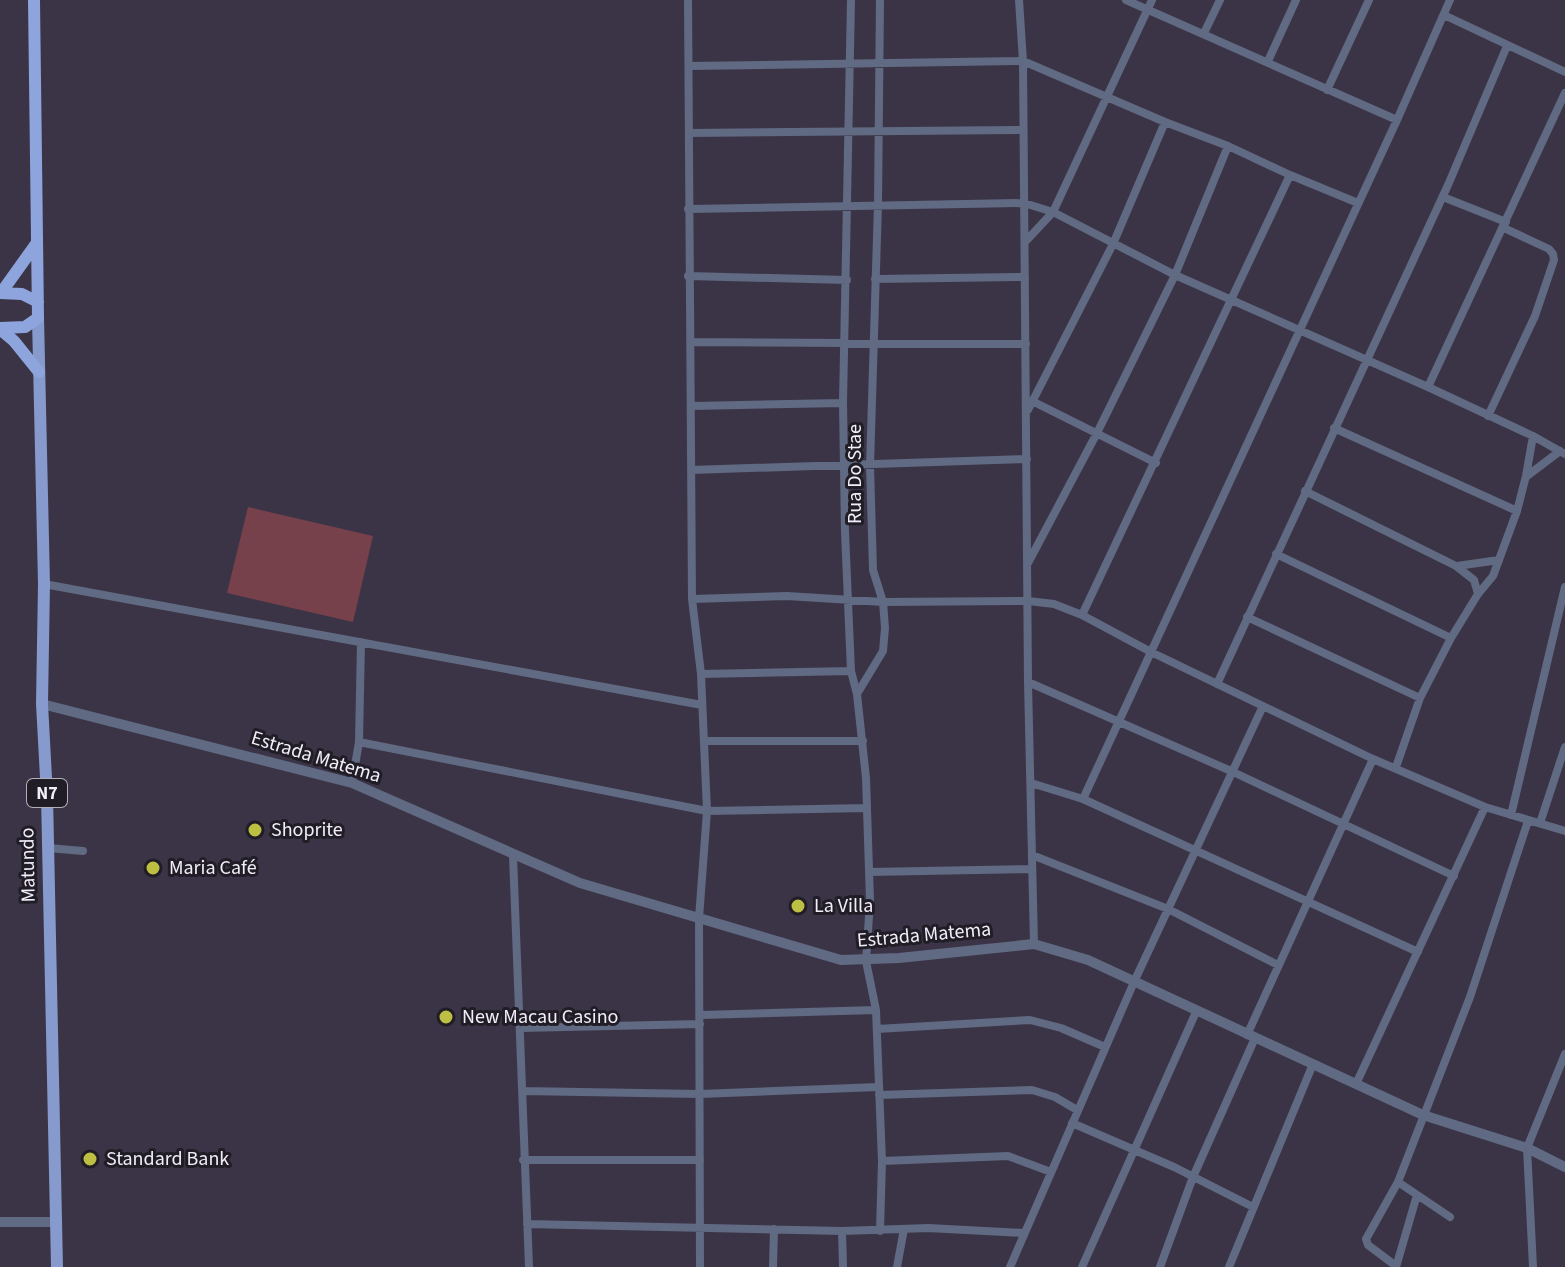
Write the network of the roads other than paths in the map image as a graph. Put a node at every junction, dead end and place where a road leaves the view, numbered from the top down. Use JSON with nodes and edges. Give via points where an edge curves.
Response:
{"nodes":[{"id":1,"x":34,"y":0,"type":"edge"},
{"id":2,"x":688,"y":0,"type":"edge"},
{"id":3,"x":851,"y":0,"type":"edge"},
{"id":4,"x":880,"y":0,"type":"edge"},
{"id":5,"x":1019,"y":0,"type":"edge"},
{"id":6,"x":1126,"y":0,"type":"edge"},
{"id":7,"x":1220,"y":0,"type":"edge"},
{"id":8,"x":1296,"y":0,"type":"edge"},
{"id":9,"x":1369,"y":0,"type":"edge"},
{"id":10,"x":1450,"y":0,"type":"edge"},
{"id":11,"x":1150,"y":4,"type":"edge"},
{"id":12,"x":1444,"y":15,"type":"junction"},
{"id":13,"x":1204,"y":33,"type":"junction"},
{"id":14,"x":1507,"y":46,"type":"junction"},
{"id":15,"x":1023,"y":61,"type":"junction"},
{"id":16,"x":1268,"y":61,"type":"junction"},
{"id":17,"x":850,"y":62,"type":"junction"},
{"id":18,"x":880,"y":63,"type":"junction"},
{"id":19,"x":689,"y":66,"type":"junction"},
{"id":20,"x":1565,"y":72,"type":"edge"},
{"id":21,"x":1327,"y":90,"type":"junction"},
{"id":22,"x":1565,"y":93,"type":"edge"},
{"id":23,"x":1105,"y":96,"type":"junction"},
{"id":24,"x":1397,"y":120,"type":"junction"},
{"id":25,"x":1165,"y":122,"type":"junction"},
{"id":26,"x":1022,"y":130,"type":"junction"},
{"id":27,"x":850,"y":131,"type":"junction"},
{"id":28,"x":878,"y":131,"type":"junction"},
{"id":29,"x":689,"y":133,"type":"junction"},
{"id":30,"x":1228,"y":146,"type":"junction"},
{"id":31,"x":1290,"y":175,"type":"junction"},
{"id":32,"x":1443,"y":197,"type":"junction"},
{"id":33,"x":1024,"y":203,"type":"junction"},
{"id":34,"x":1358,"y":203,"type":"junction"},
{"id":35,"x":878,"y":204,"type":"junction"},
{"id":36,"x":848,"y":206,"type":"junction"},
{"id":37,"x":688,"y":209,"type":"junction"},
{"id":38,"x":1053,"y":212,"type":"junction"},
{"id":39,"x":1505,"y":225,"type":"junction"},
{"id":40,"x":38,"y":241,"type":"junction"},
{"id":41,"x":1024,"y":243,"type":"junction"},
{"id":42,"x":1113,"y":244,"type":"junction"},
{"id":43,"x":1175,"y":275,"type":"junction"},
{"id":44,"x":688,"y":276,"type":"junction"},
{"id":45,"x":1025,"y":277,"type":"junction"},
{"id":46,"x":875,"y":279,"type":"junction"},
{"id":47,"x":847,"y":280,"type":"junction"},
{"id":48,"x":0,"y":293,"type":"edge"},
{"id":49,"x":1232,"y":300,"type":"junction"},
{"id":50,"x":38,"y":302,"type":"junction"},
{"id":51,"x":38,"y":318,"type":"junction"},
{"id":52,"x":0,"y":329,"type":"edge"},
{"id":53,"x":1299,"y":330,"type":"junction"},
{"id":54,"x":692,"y":342,"type":"junction"},
{"id":55,"x":844,"y":344,"type":"junction"},
{"id":56,"x":873,"y":344,"type":"junction"},
{"id":57,"x":1026,"y":344,"type":"junction"},
{"id":58,"x":1367,"y":360,"type":"junction"},
{"id":59,"x":39,"y":372,"type":"junction"},
{"id":60,"x":1428,"y":387,"type":"junction"},
{"id":61,"x":1032,"y":401,"type":"junction"},
{"id":62,"x":843,"y":403,"type":"junction"},
{"id":63,"x":691,"y":406,"type":"junction"},
{"id":64,"x":1027,"y":412,"type":"junction"},
{"id":65,"x":1488,"y":416,"type":"junction"},
{"id":66,"x":1334,"y":428,"type":"junction"},
{"id":67,"x":1097,"y":433,"type":"junction"},
{"id":68,"x":1533,"y":436,"type":"junction"},
{"id":69,"x":1562,"y":452,"type":"edge"},
{"id":70,"x":1027,"y":459,"type":"junction"},
{"id":71,"x":1156,"y":463,"type":"junction"},
{"id":72,"x":870,"y":466,"type":"junction"},
{"id":73,"x":844,"y":467,"type":"junction"},
{"id":74,"x":691,"y":470,"type":"junction"},
{"id":75,"x":1526,"y":476,"type":"junction"},
{"id":76,"x":1305,"y":491,"type":"junction"},
{"id":77,"x":1517,"y":511,"type":"junction"},
{"id":78,"x":1276,"y":554,"type":"junction"},
{"id":79,"x":1499,"y":560,"type":"junction"},
{"id":80,"x":1028,"y":564,"type":"junction"},
{"id":81,"x":1456,"y":566,"type":"junction"},
{"id":82,"x":44,"y":584,"type":"junction"},
{"id":83,"x":1565,"y":587,"type":"edge"},
{"id":84,"x":1478,"y":594,"type":"junction"},
{"id":85,"x":847,"y":598,"type":"junction"},
{"id":86,"x":692,"y":599,"type":"junction"},
{"id":87,"x":1028,"y":601,"type":"junction"},
{"id":88,"x":883,"y":602,"type":"junction"},
{"id":89,"x":1082,"y":615,"type":"junction"},
{"id":90,"x":1247,"y":617,"type":"junction"},
{"id":91,"x":1451,"y":638,"type":"junction"},
{"id":92,"x":361,"y":642,"type":"junction"},
{"id":93,"x":1151,"y":652,"type":"junction"},
{"id":94,"x":851,"y":671,"type":"junction"},
{"id":95,"x":701,"y":674,"type":"junction"},
{"id":96,"x":1028,"y":682,"type":"junction"},
{"id":97,"x":1217,"y":684,"type":"junction"},
{"id":98,"x":857,"y":694,"type":"junction"},
{"id":99,"x":1420,"y":698,"type":"junction"},
{"id":100,"x":42,"y":704,"type":"junction"},
{"id":101,"x":702,"y":705,"type":"junction"},
{"id":102,"x":1263,"y":706,"type":"junction"},
{"id":103,"x":1119,"y":721,"type":"junction"},
{"id":104,"x":704,"y":741,"type":"junction"},
{"id":105,"x":863,"y":741,"type":"junction"},
{"id":106,"x":359,"y":742,"type":"junction"},
{"id":107,"x":1565,"y":747,"type":"edge"},
{"id":108,"x":1373,"y":759,"type":"junction"},
{"id":109,"x":1396,"y":767,"type":"junction"},
{"id":110,"x":1231,"y":771,"type":"junction"},
{"id":111,"x":352,"y":783,"type":"junction"},
{"id":112,"x":1031,"y":783,"type":"junction"},
{"id":113,"x":1083,"y":799,"type":"junction"},
{"id":114,"x":1485,"y":807,"type":"junction"},
{"id":115,"x":867,"y":808,"type":"junction"},
{"id":116,"x":707,"y":811,"type":"junction"},
{"id":117,"x":1511,"y":815,"type":"junction"},
{"id":118,"x":1528,"y":821,"type":"junction"},
{"id":119,"x":1343,"y":822,"type":"junction"},
{"id":120,"x":1540,"y":823,"type":"junction"},
{"id":121,"x":1565,"y":831,"type":"edge"},
{"id":122,"x":48,"y":848,"type":"junction"},
{"id":123,"x":83,"y":851,"type":"dead end"},
{"id":124,"x":1195,"y":851,"type":"junction"},
{"id":125,"x":1032,"y":855,"type":"junction"},
{"id":126,"x":513,"y":856,"type":"junction"},
{"id":127,"x":1032,"y":869,"type":"junction"},
{"id":128,"x":869,"y":872,"type":"junction"},
{"id":129,"x":1454,"y":876,"type":"junction"},
{"id":130,"x":1307,"y":902,"type":"junction"},
{"id":131,"x":1168,"y":909,"type":"junction"},
{"id":132,"x":699,"y":918,"type":"junction"},
{"id":133,"x":1034,"y":944,"type":"junction"},
{"id":134,"x":1418,"y":952,"type":"junction"},
{"id":135,"x":866,"y":961,"type":"junction"},
{"id":136,"x":1278,"y":965,"type":"junction"},
{"id":137,"x":1134,"y":982,"type":"junction"},
{"id":138,"x":876,"y":1010,"type":"junction"},
{"id":139,"x":1196,"y":1012,"type":"junction"},
{"id":140,"x":700,"y":1020,"type":"junction"},
{"id":141,"x":521,"y":1028,"type":"junction"},
{"id":142,"x":877,"y":1029,"type":"junction"},
{"id":143,"x":1251,"y":1037,"type":"junction"},
{"id":144,"x":1105,"y":1047,"type":"junction"},
{"id":145,"x":1565,"y":1054,"type":"edge"},
{"id":146,"x":1313,"y":1064,"type":"junction"},
{"id":147,"x":1356,"y":1084,"type":"junction"},
{"id":148,"x":522,"y":1091,"type":"junction"},
{"id":149,"x":879,"y":1091,"type":"junction"},
{"id":150,"x":700,"y":1094,"type":"junction"},
{"id":151,"x":1077,"y":1110,"type":"junction"},
{"id":152,"x":1423,"y":1115,"type":"junction"},
{"id":153,"x":1072,"y":1123,"type":"junction"},
{"id":154,"x":1527,"y":1148,"type":"junction"},
{"id":155,"x":1135,"y":1149,"type":"junction"},
{"id":156,"x":523,"y":1160,"type":"junction"},
{"id":157,"x":700,"y":1160,"type":"junction"},
{"id":158,"x":882,"y":1161,"type":"junction"},
{"id":159,"x":1565,"y":1167,"type":"edge"},
{"id":160,"x":1051,"y":1172,"type":"junction"},
{"id":161,"x":1193,"y":1177,"type":"junction"},
{"id":162,"x":1398,"y":1182,"type":"junction"},
{"id":163,"x":1417,"y":1195,"type":"junction"},
{"id":164,"x":1253,"y":1207,"type":"junction"},
{"id":165,"x":1450,"y":1217,"type":"dead end"},
{"id":166,"x":0,"y":1222,"type":"edge"},
{"id":167,"x":54,"y":1222,"type":"junction"},
{"id":168,"x":527,"y":1224,"type":"junction"},
{"id":169,"x":699,"y":1229,"type":"junction"},
{"id":170,"x":774,"y":1229,"type":"junction"},
{"id":171,"x":904,"y":1229,"type":"junction"},
{"id":172,"x":842,"y":1231,"type":"junction"},
{"id":173,"x":880,"y":1231,"type":"junction"},
{"id":174,"x":1024,"y":1233,"type":"junction"},
{"id":175,"x":57,"y":1267,"type":"edge"},
{"id":176,"x":529,"y":1267,"type":"edge"},
{"id":177,"x":700,"y":1267,"type":"edge"},
{"id":178,"x":773,"y":1267,"type":"edge"},
{"id":179,"x":843,"y":1267,"type":"edge"},
{"id":180,"x":897,"y":1267,"type":"edge"},
{"id":181,"x":1010,"y":1267,"type":"edge"},
{"id":182,"x":1082,"y":1267,"type":"edge"},
{"id":183,"x":1160,"y":1267,"type":"edge"},
{"id":184,"x":1229,"y":1267,"type":"edge"},
{"id":185,"x":1396,"y":1267,"type":"edge"},
{"id":186,"x":1533,"y":1267,"type":"edge"}],
"edges":[{"from":1,"to":40,"type":"highway","number":"N7"},
{"from":2,"to":19,"type":"street"},
{"from":3,"to":17,"type":"street"},
{"from":4,"to":18,"type":"street","name":"Rua Do Stae"},
{"from":5,"to":15,"type":"street"},
{"from":6,"to":11,"type":"street"},
{"from":7,"to":13,"type":"street"},
{"from":8,"to":16,"type":"street"},
{"from":9,"to":21,"type":"street"},
{"from":10,"to":12,"type":"street"},
{"from":11,"to":13,"type":"street"},
{"from":11,"to":23,"type":"street"},
{"from":12,"to":14,"type":"street"},
{"from":12,"to":24,"type":"street"},
{"from":13,"to":16,"type":"street"},
{"from":14,"to":20,"type":"street"},
{"from":14,"to":32,"type":"street"},
{"from":15,"to":18,"type":"street"},
{"from":15,"to":23,"type":"street"},
{"from":15,"to":26,"type":"street"},
{"from":16,"to":21,"type":"street"},
{"from":17,"to":18,"type":"street"},
{"from":17,"to":19,"type":"street"},
{"from":17,"to":27,"type":"street"},
{"from":18,"to":28,"type":"street","name":"Rua Do Stae"},
{"from":19,"to":29,"type":"street"},
{"from":21,"to":24,"type":"street"},
{"from":22,"to":39,"type":"street"},
{"from":23,"to":25,"type":"street"},
{"from":23,"to":38,"type":"street"},
{"from":24,"to":34,"type":"street"},
{"from":25,"to":30,"type":"street"},
{"from":25,"to":42,"type":"street"},
{"from":26,"to":28,"type":"street"},
{"from":26,"to":33,"type":"street"},
{"from":27,"to":28,"type":"street"},
{"from":27,"to":29,"type":"street"},
{"from":27,"to":36,"type":"street"},
{"from":28,"to":35,"type":"street","name":"Rua Do Stae"},
{"from":29,"to":37,"type":"street"},
{"from":30,"to":31,"type":"street"},
{"from":30,"to":43,"type":"street"},
{"from":31,"to":34,"type":"street"},
{"from":31,"to":49,"type":"street"},
{"from":32,"to":39,"type":"street"},
{"from":32,"to":58,"type":"street"},
{"from":33,"to":35,"type":"street"},
{"from":33,"to":38,"type":"street"},
{"from":33,"to":41,"type":"street"},
{"from":34,"to":53,"type":"street"},
{"from":35,"to":36,"type":"street"},
{"from":35,"to":46,"type":"street","name":"Rua Do Stae"},
{"from":36,"to":37,"type":"street"},
{"from":36,"to":47,"type":"street"},
{"from":37,"to":44,"type":"street"},
{"from":38,"to":41,"type":"street"},
{"from":38,"to":42,"type":"street"},
{"from":39,"to":60,"type":"street"},
{"from":39,"to":65,"type":"street","via":[[1549,249],[1554,260],[1535,316]]},
{"from":40,"to":48,"type":"highway"},
{"from":40,"to":50,"type":"highway","number":"N7"},
{"from":41,"to":45,"type":"street"},
{"from":42,"to":43,"type":"street"},
{"from":42,"to":61,"type":"street"},
{"from":43,"to":49,"type":"street"},
{"from":43,"to":67,"type":"street"},
{"from":44,"to":47,"type":"street"},
{"from":44,"to":54,"type":"street"},
{"from":45,"to":46,"type":"street"},
{"from":45,"to":57,"type":"street"},
{"from":46,"to":56,"type":"street","name":"Rua Do Stae"},
{"from":47,"to":55,"type":"street"},
{"from":48,"to":50,"type":"highway","via":[[22,294]]},
{"from":49,"to":53,"type":"street"},
{"from":49,"to":71,"type":"street"},
{"from":50,"to":51,"type":"highway","number":"N7"},
{"from":51,"to":52,"type":"highway","via":[[25,327]]},
{"from":51,"to":59,"type":"main road","name":"Matundo","number":"N7"},
{"from":52,"to":59,"type":"highway"},
{"from":53,"to":58,"type":"street"},
{"from":53,"to":93,"type":"street"},
{"from":54,"to":55,"type":"street"},
{"from":54,"to":63,"type":"street"},
{"from":55,"to":56,"type":"street"},
{"from":55,"to":62,"type":"street"},
{"from":56,"to":57,"type":"street"},
{"from":56,"to":72,"type":"street","name":"Rua Do Stae"},
{"from":57,"to":64,"type":"street"},
{"from":58,"to":60,"type":"street"},
{"from":58,"to":66,"type":"street"},
{"from":59,"to":82,"type":"main road","name":"Matundo","number":"N7"},
{"from":60,"to":65,"type":"street"},
{"from":61,"to":64,"type":"street"},
{"from":61,"to":67,"type":"street"},
{"from":62,"to":63,"type":"street"},
{"from":62,"to":73,"type":"street"},
{"from":63,"to":74,"type":"street"},
{"from":64,"to":70,"type":"street"},
{"from":65,"to":68,"type":"street"},
{"from":66,"to":76,"type":"street"},
{"from":66,"to":77,"type":"street"},
{"from":67,"to":71,"type":"street"},
{"from":67,"to":80,"type":"street"},
{"from":68,"to":69,"type":"street"},
{"from":68,"to":75,"type":"street"},
{"from":69,"to":75,"type":"street"},
{"from":70,"to":72,"type":"street"},
{"from":70,"to":80,"type":"street"},
{"from":71,"to":89,"type":"street"},
{"from":72,"to":73,"type":"street"},
{"from":72,"to":88,"type":"street","name":"Rua Do Stae","via":[[873,570]]},
{"from":73,"to":74,"type":"street"},
{"from":73,"to":85,"type":"street"},
{"from":74,"to":86,"type":"street"},
{"from":75,"to":77,"type":"street"},
{"from":76,"to":78,"type":"street"},
{"from":76,"to":81,"type":"street"},
{"from":77,"to":79,"type":"street"},
{"from":78,"to":90,"type":"street"},
{"from":78,"to":91,"type":"street"},
{"from":79,"to":81,"type":"street"},
{"from":79,"to":84,"type":"street"},
{"from":80,"to":87,"type":"street"},
{"from":81,"to":84,"type":"street","via":[[1474,580]]},
{"from":82,"to":92,"type":"street"},
{"from":82,"to":100,"type":"main road","name":"Matundo","number":"N7"},
{"from":83,"to":117,"type":"street"},
{"from":84,"to":91,"type":"street"},
{"from":85,"to":86,"type":"street"},
{"from":85,"to":88,"type":"street"},
{"from":85,"to":94,"type":"street"},
{"from":86,"to":95,"type":"street"},
{"from":87,"to":88,"type":"street"},
{"from":87,"to":89,"type":"street"},
{"from":87,"to":96,"type":"street"},
{"from":88,"to":98,"type":"street","name":"Rua Do Stae","via":[[883,651]]},
{"from":89,"to":93,"type":"street"},
{"from":90,"to":97,"type":"street"},
{"from":90,"to":99,"type":"street"},
{"from":91,"to":99,"type":"street"},
{"from":92,"to":101,"type":"street"},
{"from":92,"to":106,"type":"street"},
{"from":93,"to":97,"type":"street"},
{"from":93,"to":103,"type":"street"},
{"from":94,"to":95,"type":"street"},
{"from":94,"to":98,"type":"street"},
{"from":95,"to":101,"type":"street"},
{"from":96,"to":103,"type":"street"},
{"from":96,"to":112,"type":"street"},
{"from":97,"to":102,"type":"street"},
{"from":98,"to":105,"type":"street"},
{"from":99,"to":109,"type":"street"},
{"from":100,"to":111,"type":"street","name":"Estrada Matema"},
{"from":100,"to":122,"type":"main road","name":"Matundo","number":"N7"},
{"from":101,"to":104,"type":"street"},
{"from":102,"to":108,"type":"street"},
{"from":102,"to":110,"type":"street"},
{"from":103,"to":110,"type":"street"},
{"from":103,"to":113,"type":"street"},
{"from":104,"to":105,"type":"street"},
{"from":104,"to":116,"type":"street"},
{"from":105,"to":115,"type":"street"},
{"from":106,"to":111,"type":"street"},
{"from":106,"to":116,"type":"street"},
{"from":107,"to":120,"type":"street"},
{"from":108,"to":109,"type":"street"},
{"from":108,"to":119,"type":"street"},
{"from":109,"to":114,"type":"street"},
{"from":110,"to":119,"type":"street"},
{"from":110,"to":124,"type":"street"},
{"from":111,"to":126,"type":"street","name":"Estrada Matema"},
{"from":112,"to":113,"type":"street"},
{"from":112,"to":125,"type":"street"},
{"from":113,"to":124,"type":"street"},
{"from":114,"to":117,"type":"street"},
{"from":114,"to":129,"type":"street"},
{"from":115,"to":116,"type":"street"},
{"from":115,"to":128,"type":"street"},
{"from":116,"to":132,"type":"street"},
{"from":117,"to":118,"type":"street"},
{"from":118,"to":120,"type":"street"},
{"from":118,"to":152,"type":"street","via":[[1470,997]]},
{"from":119,"to":129,"type":"street"},
{"from":119,"to":130,"type":"street"},
{"from":120,"to":121,"type":"street"},
{"from":122,"to":123,"type":"street"},
{"from":122,"to":167,"type":"main road","name":"Matundo","number":"N7"},
{"from":124,"to":130,"type":"street"},
{"from":124,"to":131,"type":"street"},
{"from":125,"to":127,"type":"street"},
{"from":125,"to":131,"type":"street"},
{"from":126,"to":132,"type":"street","name":"Estrada Matema","via":[[580,883]]},
{"from":126,"to":141,"type":"street"},
{"from":127,"to":128,"type":"street"},
{"from":127,"to":133,"type":"street"},
{"from":128,"to":135,"type":"street"},
{"from":129,"to":134,"type":"street"},
{"from":130,"to":134,"type":"street"},
{"from":130,"to":136,"type":"street"},
{"from":131,"to":136,"type":"street"},
{"from":131,"to":137,"type":"street"},
{"from":132,"to":135,"type":"street","name":"Estrada Matema","via":[[841,960]]},
{"from":132,"to":140,"type":"street"},
{"from":133,"to":135,"type":"street","name":"Estrada Matema"},
{"from":133,"to":137,"type":"street","name":"Estrada Matema","via":[[1088,960]]},
{"from":134,"to":147,"type":"street"},
{"from":135,"to":138,"type":"street"},
{"from":136,"to":143,"type":"street"},
{"from":137,"to":139,"type":"street","name":"Estrada Matema"},
{"from":137,"to":144,"type":"street"},
{"from":138,"to":140,"type":"street"},
{"from":138,"to":142,"type":"street"},
{"from":139,"to":143,"type":"street","name":"Estrada Matema"},
{"from":139,"to":155,"type":"street"},
{"from":140,"to":141,"type":"street"},
{"from":140,"to":150,"type":"street"},
{"from":141,"to":148,"type":"street"},
{"from":142,"to":144,"type":"street","via":[[1030,1020]]},
{"from":142,"to":149,"type":"street"},
{"from":143,"to":146,"type":"street","name":"Estrada Matema"},
{"from":143,"to":161,"type":"street"},
{"from":144,"to":151,"type":"street"},
{"from":145,"to":154,"type":"street"},
{"from":146,"to":147,"type":"street","name":"Estrada Matema"},
{"from":146,"to":164,"type":"street"},
{"from":147,"to":152,"type":"street","name":"Estrada Matema"},
{"from":148,"to":150,"type":"street"},
{"from":148,"to":156,"type":"street"},
{"from":149,"to":150,"type":"street"},
{"from":149,"to":151,"type":"street","via":[[1032,1090]]},
{"from":149,"to":158,"type":"street"},
{"from":150,"to":157,"type":"street"},
{"from":151,"to":153,"type":"street"},
{"from":152,"to":154,"type":"street","name":"Estrada Matema"},
{"from":152,"to":162,"type":"street"},
{"from":153,"to":155,"type":"street"},
{"from":153,"to":160,"type":"street"},
{"from":154,"to":159,"type":"street","name":"Estrada Matema"},
{"from":154,"to":186,"type":"street"},
{"from":155,"to":161,"type":"street"},
{"from":155,"to":182,"type":"street"},
{"from":156,"to":157,"type":"street"},
{"from":156,"to":168,"type":"street"},
{"from":157,"to":169,"type":"street"},
{"from":158,"to":160,"type":"street","via":[[1008,1156]]},
{"from":158,"to":173,"type":"street"},
{"from":160,"to":174,"type":"street"},
{"from":161,"to":164,"type":"street"},
{"from":161,"to":183,"type":"street"},
{"from":162,"to":163,"type":"street"},
{"from":162,"to":185,"type":"street","via":[[1366,1239]]},
{"from":163,"to":165,"type":"street"},
{"from":163,"to":185,"type":"street"},
{"from":164,"to":184,"type":"street"},
{"from":166,"to":167,"type":"street"},
{"from":167,"to":175,"type":"main road","name":"Matundo","number":"N7"},
{"from":168,"to":169,"type":"street"},
{"from":168,"to":176,"type":"street"},
{"from":169,"to":170,"type":"street"},
{"from":169,"to":177,"type":"street"},
{"from":170,"to":172,"type":"street"},
{"from":170,"to":178,"type":"street"},
{"from":171,"to":173,"type":"street"},
{"from":171,"to":174,"type":"street"},
{"from":171,"to":180,"type":"street"},
{"from":172,"to":173,"type":"street"},
{"from":172,"to":179,"type":"street"},
{"from":174,"to":181,"type":"street"}]}
